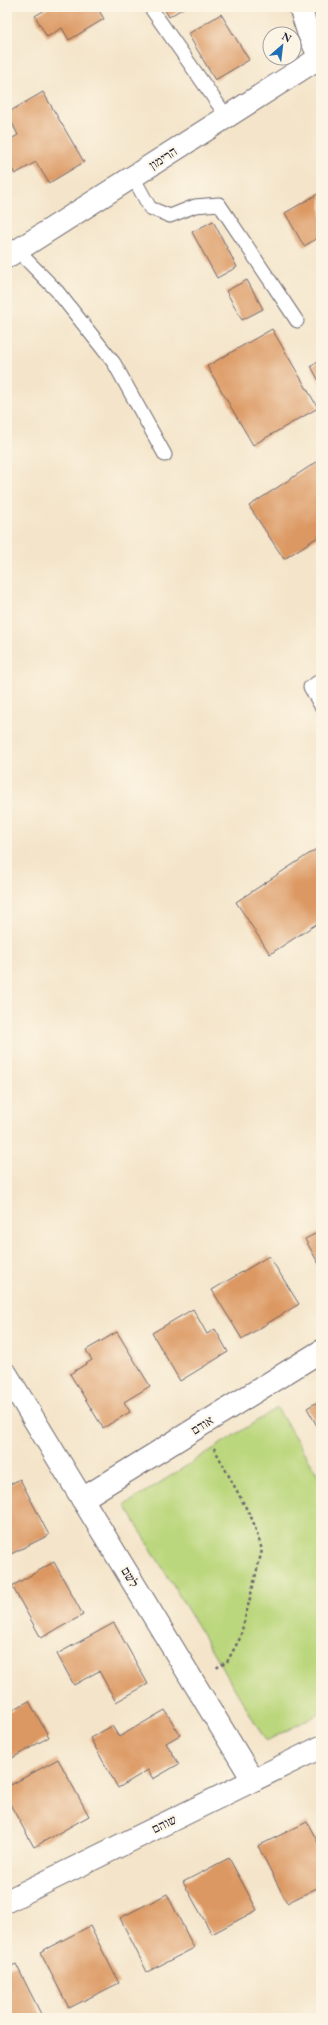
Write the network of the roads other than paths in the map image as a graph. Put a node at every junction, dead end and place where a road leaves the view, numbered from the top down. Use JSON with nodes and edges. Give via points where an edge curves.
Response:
{"nodes":[{"id":1,"x":150,"y":7,"type":"edge"},
{"id":2,"x":300,"y":7,"type":"edge"},
{"id":3,"x":320,"y":60,"type":"edge"},
{"id":4,"x":227,"y":117,"type":"junction"},
{"id":5,"x":133,"y":177,"type":"junction"},
{"id":6,"x":12,"y":254,"type":"edge"},
{"id":7,"x":297,"y":321,"type":"dead end"},
{"id":8,"x":166,"y":455,"type":"dead end"},
{"id":9,"x":321,"y":680,"type":"edge"},
{"id":10,"x":321,"y":706,"type":"edge"},
{"id":11,"x":321,"y":1350,"type":"edge"},
{"id":12,"x":7,"y":1375,"type":"edge"},
{"id":13,"x":82,"y":1499,"type":"junction"},
{"id":14,"x":321,"y":1747,"type":"edge"},
{"id":15,"x":253,"y":1780,"type":"junction"},
{"id":16,"x":7,"y":1901,"type":"edge"}],
"edges":[{"from":1,"to":4,"type":"lane"},
{"from":2,"to":3,"type":"street"},
{"from":3,"to":4,"type":"street","name":"הרימון"},
{"from":4,"to":5,"type":"street","name":"הרימון"},
{"from":5,"to":6,"type":"street","name":"הרימון"},
{"from":5,"to":7,"type":"lane","via":[[150,208],[170,216],[195,206],[218,204]]},
{"from":6,"to":8,"type":"lane","via":[[57,291],[114,363]]},
{"from":9,"to":10,"type":"lane","via":[[310,687]]},
{"from":11,"to":13,"type":"street","name":"אודם"},
{"from":12,"to":13,"type":"street","name":"לשם"},
{"from":13,"to":15,"type":"street","name":"לשם"},
{"from":14,"to":15,"type":"street","name":"שוהם"},
{"from":15,"to":16,"type":"street","name":"שוהם"}]}
